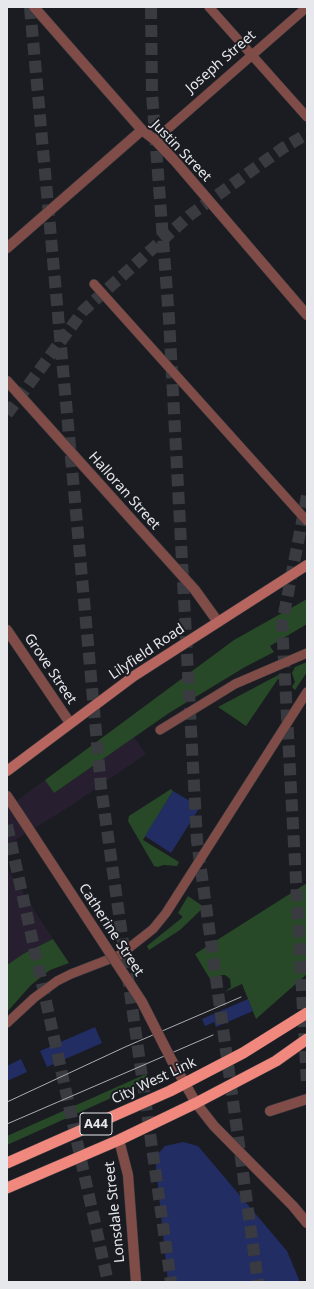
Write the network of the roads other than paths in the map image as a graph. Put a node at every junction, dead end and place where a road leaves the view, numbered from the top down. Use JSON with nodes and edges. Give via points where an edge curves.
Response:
{"nodes":[{"id":1,"x":34,"y":7,"type":"edge"},
{"id":2,"x":209,"y":7,"type":"edge"},
{"id":3,"x":307,"y":7,"type":"edge"},
{"id":4,"x":251,"y":54,"type":"junction"},
{"id":5,"x":307,"y":117,"type":"edge"},
{"id":6,"x":142,"y":130,"type":"junction"},
{"id":7,"x":155,"y":140,"type":"junction"},
{"id":8,"x":7,"y":248,"type":"edge"},
{"id":9,"x":94,"y":284,"type":"dead end"},
{"id":10,"x":307,"y":316,"type":"edge"},
{"id":11,"x":7,"y":382,"type":"edge"},
{"id":12,"x":307,"y":521,"type":"edge"},
{"id":13,"x":307,"y":565,"type":"edge"},
{"id":14,"x":218,"y":622,"type":"junction"},
{"id":15,"x":7,"y":630,"type":"edge"},
{"id":16,"x":307,"y":653,"type":"edge"},
{"id":17,"x":307,"y":692,"type":"edge"},
{"id":18,"x":70,"y":723,"type":"junction"},
{"id":19,"x":160,"y":730,"type":"dead end"},
{"id":20,"x":7,"y":771,"type":"edge"},
{"id":21,"x":7,"y":796,"type":"edge"},
{"id":22,"x":307,"y":1013,"type":"edge"},
{"id":23,"x":7,"y":1023,"type":"edge"},
{"id":24,"x":307,"y":1039,"type":"edge"},
{"id":25,"x":184,"y":1084,"type":"junction"},
{"id":26,"x":307,"y":1099,"type":"edge"},
{"id":27,"x":196,"y":1103,"type":"junction"},
{"id":28,"x":270,"y":1111,"type":"dead end"},
{"id":29,"x":119,"y":1140,"type":"junction"},
{"id":30,"x":7,"y":1163,"type":"edge"},
{"id":31,"x":7,"y":1188,"type":"edge"},
{"id":32,"x":306,"y":1219,"type":"edge"},
{"id":33,"x":136,"y":1282,"type":"edge"}],
"edges":[{"from":1,"to":6,"type":"street","name":"Justin Street"},
{"from":2,"to":4,"type":"lane"},
{"from":3,"to":4,"type":"lane","name":"Joseph Street"},
{"from":4,"to":5,"type":"lane"},
{"from":4,"to":7,"type":"lane","name":"Joseph Street"},
{"from":6,"to":7,"type":"street","name":"Justin Street"},
{"from":6,"to":8,"type":"street"},
{"from":7,"to":10,"type":"street","name":"Justin Street"},
{"from":9,"to":12,"type":"lane"},
{"from":11,"to":14,"type":"street","name":"Halloran Street","via":[[195,590]]},
{"from":13,"to":14,"type":"main road","name":"Lilyfield Road"},
{"from":14,"to":18,"type":"main road","name":"Lilyfield Road","via":[[134,676]]},
{"from":15,"to":18,"type":"street","name":"Grove Street"},
{"from":16,"to":19,"type":"lane","via":[[235,684]]},
{"from":17,"to":23,"type":"lane","via":[[154,929],[120,955],[57,981]]},
{"from":18,"to":20,"type":"main road","name":"Lilyfield Road"},
{"from":21,"to":25,"type":"street","name":"Catherine Street","bridge":true,"via":[[142,1002]]},
{"from":22,"to":25,"type":"highway","name":"City West Link","number":"A44","via":[[243,1053]]},
{"from":24,"to":27,"type":"highway","number":"A44","via":[[276,1061]]},
{"from":25,"to":27,"type":"street","name":"Catherine Street"},
{"from":25,"to":30,"type":"highway","name":"City West Link","number":"A44"},
{"from":26,"to":28,"type":"street"},
{"from":27,"to":29,"type":"highway","number":"A44"},
{"from":27,"to":32,"type":"street","via":[[214,1126]]},
{"from":29,"to":31,"type":"highway","number":"A44"},
{"from":29,"to":33,"type":"street","name":"Lonsdale Street","via":[[128,1175]]}]}
